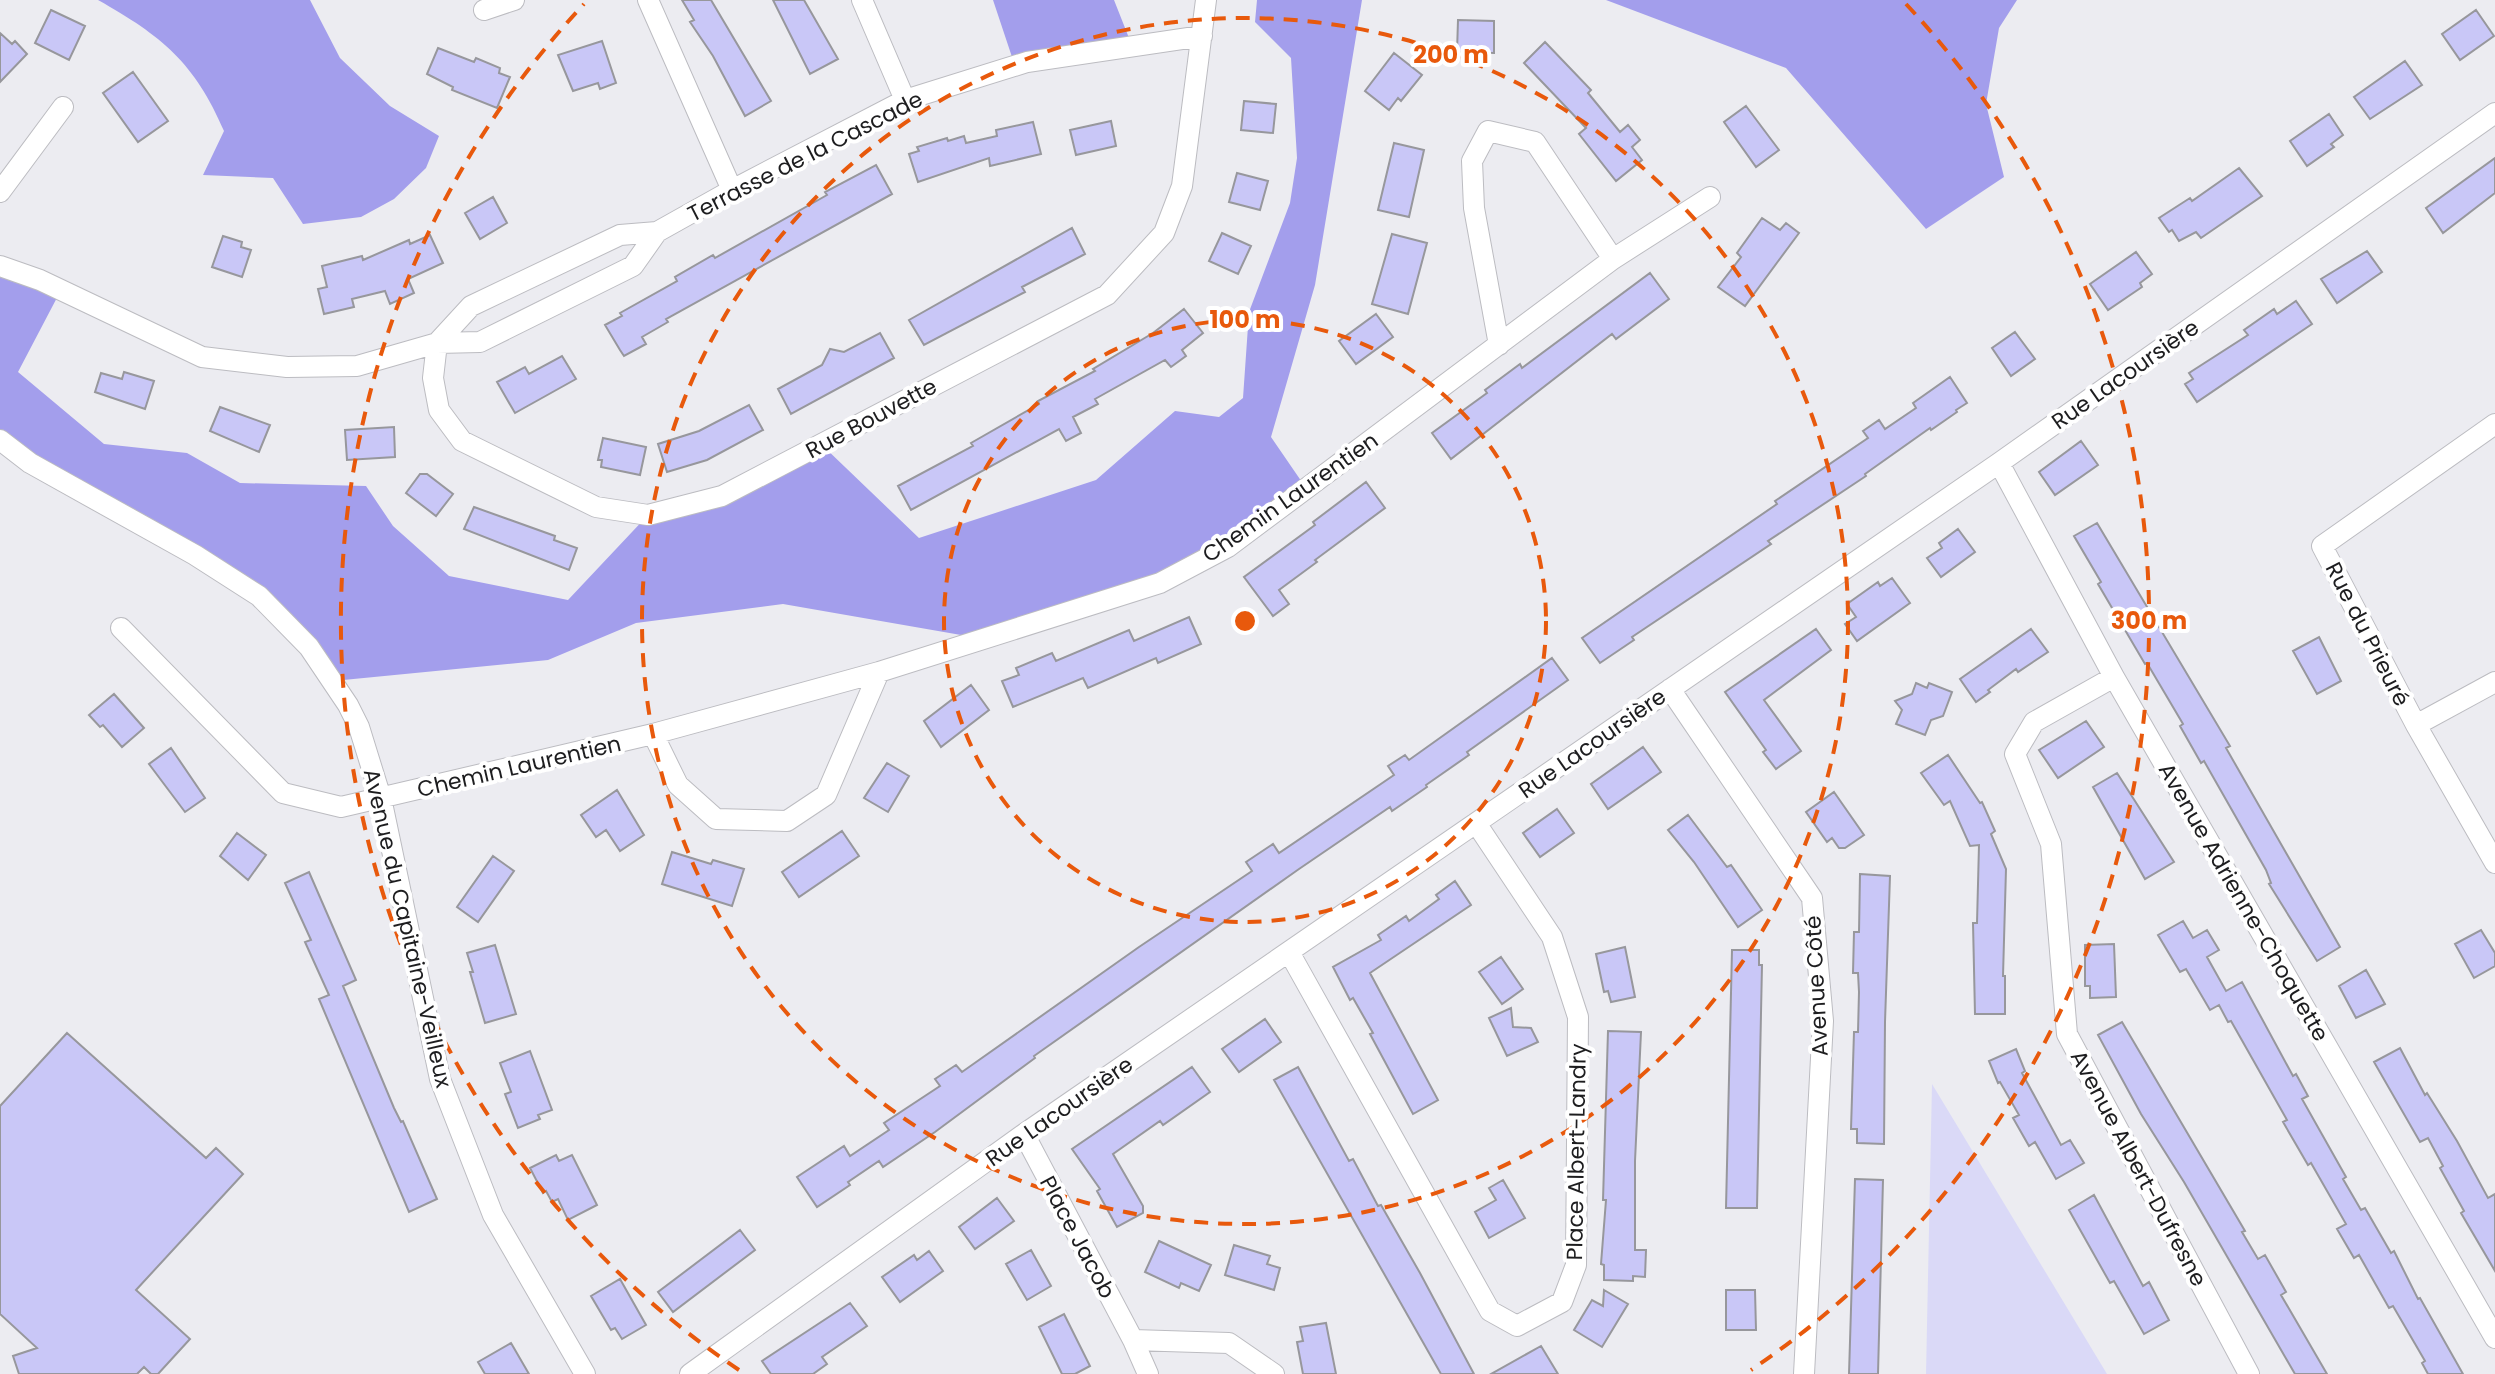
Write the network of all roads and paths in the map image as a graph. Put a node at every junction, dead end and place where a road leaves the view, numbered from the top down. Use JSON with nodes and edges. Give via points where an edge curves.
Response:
{"nodes":[{"id":1,"x":514,"y":0,"type":"edge"},
{"id":2,"x":648,"y":0,"type":"edge"},
{"id":3,"x":862,"y":0,"type":"edge"},
{"id":4,"x":1206,"y":0,"type":"edge"},
{"id":5,"x":484,"y":10,"type":"dead end"},
{"id":6,"x":1202,"y":36,"type":"junction"},
{"id":7,"x":905,"y":100,"type":"junction"},
{"id":8,"x":63,"y":107,"type":"dead end"},
{"id":9,"x":2495,"y":113,"type":"edge"},
{"id":10,"x":732,"y":190,"type":"junction"},
{"id":11,"x":0,"y":192,"type":"edge"},
{"id":12,"x":1710,"y":197,"type":"dead end"},
{"id":13,"x":657,"y":232,"type":"junction"},
{"id":14,"x":1613,"y":259,"type":"junction"},
{"id":15,"x":0,"y":266,"type":"edge"},
{"id":16,"x":437,"y":343,"type":"junction"},
{"id":17,"x":1499,"y":345,"type":"junction"},
{"id":18,"x":2495,"y":424,"type":"edge"},
{"id":19,"x":0,"y":440,"type":"edge"},
{"id":20,"x":1999,"y":463,"type":"junction"},
{"id":21,"x":121,"y":628,"type":"dead end"},
{"id":22,"x":879,"y":672,"type":"junction"},
{"id":23,"x":2114,"y":677,"type":"junction"},
{"id":24,"x":2495,"y":682,"type":"edge"},
{"id":25,"x":1670,"y":689,"type":"junction"},
{"id":26,"x":2416,"y":725,"type":"junction"},
{"id":27,"x":653,"y":734,"type":"junction"},
{"id":28,"x":381,"y":798,"type":"junction"},
{"id":29,"x":1476,"y":823,"type":"junction"},
{"id":30,"x":2495,"y":863,"type":"edge"},
{"id":31,"x":1289,"y":952,"type":"junction"},
{"id":32,"x":1024,"y":1134,"type":"junction"},
{"id":33,"x":2495,"y":1338,"type":"edge"},
{"id":34,"x":1133,"y":1340,"type":"junction"},
{"id":35,"x":585,"y":1374,"type":"edge"},
{"id":36,"x":690,"y":1374,"type":"edge"},
{"id":37,"x":1148,"y":1374,"type":"edge"},
{"id":38,"x":1274,"y":1374,"type":"edge"},
{"id":39,"x":1804,"y":1374,"type":"edge"},
{"id":40,"x":2249,"y":1374,"type":"edge"}],
"edges":[{"from":1,"to":5,"type":"street"},
{"from":2,"to":10,"type":"street"},
{"from":3,"to":7,"type":"street"},
{"from":4,"to":6,"type":"street"},
{"from":6,"to":7,"type":"street","name":"Terrasse de la Cascade","via":[[1027,62]]},
{"from":6,"to":16,"type":"street","name":"Rue Bouvette","via":[[1182,186],[1164,233],[1107,295],[722,496],[648,515],[596,507],[462,441],[439,410],[433,378]]},
{"from":7,"to":10,"type":"street","name":"Terrasse de la Cascade"},
{"from":8,"to":11,"type":"street"},
{"from":9,"to":20,"type":"street","name":"Rue Lacoursière"},
{"from":10,"to":13,"type":"street","name":"Terrasse de la Cascade"},
{"from":12,"to":14,"type":"street","name":"Chemin Laurentien"},
{"from":13,"to":16,"type":"street","name":"Terrasse de la Cascade","via":[[620,235],[471,306]]},
{"from":13,"to":16,"type":"street","name":"Terrasse de la Cascade","via":[[633,266],[480,342]]},
{"from":14,"to":17,"type":"street","name":"Chemin Laurentien"},
{"from":14,"to":17,"type":"street","via":[[1535,142],[1488,131],[1472,161],[1474,208]]},
{"from":15,"to":16,"type":"street","name":"Terrasse de la Cascade","via":[[202,357],[287,367],[357,366]]},
{"from":17,"to":22,"type":"street","name":"Chemin Laurentien","via":[[1228,547],[1160,583]]},
{"from":18,"to":26,"type":"street","name":"Rue du Prieuré","via":[[2322,546]]},
{"from":19,"to":28,"type":"street","name":"Avenue du Capitaine-Veilleux","via":[[30,463],[227,574],[268,605],[309,647],[348,705]]},
{"from":20,"to":23,"type":"street","name":"Avenue Adrienne-Choquette"},
{"from":20,"to":25,"type":"street","name":"Rue Lacoursière"},
{"from":21,"to":28,"type":"street","name":"Chemin Laurentien","via":[[283,793],[341,807]]},
{"from":22,"to":27,"type":"street","name":"Chemin Laurentien"},
{"from":22,"to":27,"type":"street","via":[[826,795],[787,821],[716,819],[678,785]]},
{"from":23,"to":33,"type":"street","name":"Avenue Adrienne-Choquette"},
{"from":23,"to":40,"type":"street","name":"Avenue Albert-Dufresne","via":[[2034,722],[2015,754],[2051,844],[2067,1034]]},
{"from":24,"to":26,"type":"street"},
{"from":25,"to":29,"type":"street","name":"Rue Lacoursière"},
{"from":25,"to":39,"type":"street","name":"Avenue Côté","via":[[1812,898],[1823,1021]]},
{"from":26,"to":30,"type":"street","name":"Rue du Prieuré"},
{"from":27,"to":28,"type":"street","name":"Chemin Laurentien"},
{"from":28,"to":35,"type":"street","name":"Avenue du Capitaine-Veilleux","via":[[440,1079],[493,1215]]},
{"from":29,"to":31,"type":"street","name":"Rue Lacoursière"},
{"from":29,"to":31,"type":"street","name":"Place Albert-Landry","via":[[1552,937],[1578,1017],[1576,1265],[1562,1302],[1517,1326],[1490,1311]]},
{"from":31,"to":32,"type":"street","name":"Rue Lacoursière"},
{"from":32,"to":34,"type":"street","name":"Place Jacob"},
{"from":32,"to":36,"type":"street","name":"Rue Lacoursière"},
{"from":34,"to":37,"type":"street","name":"Place Jacob"},
{"from":34,"to":38,"type":"street","via":[[1229,1343]]}]}
